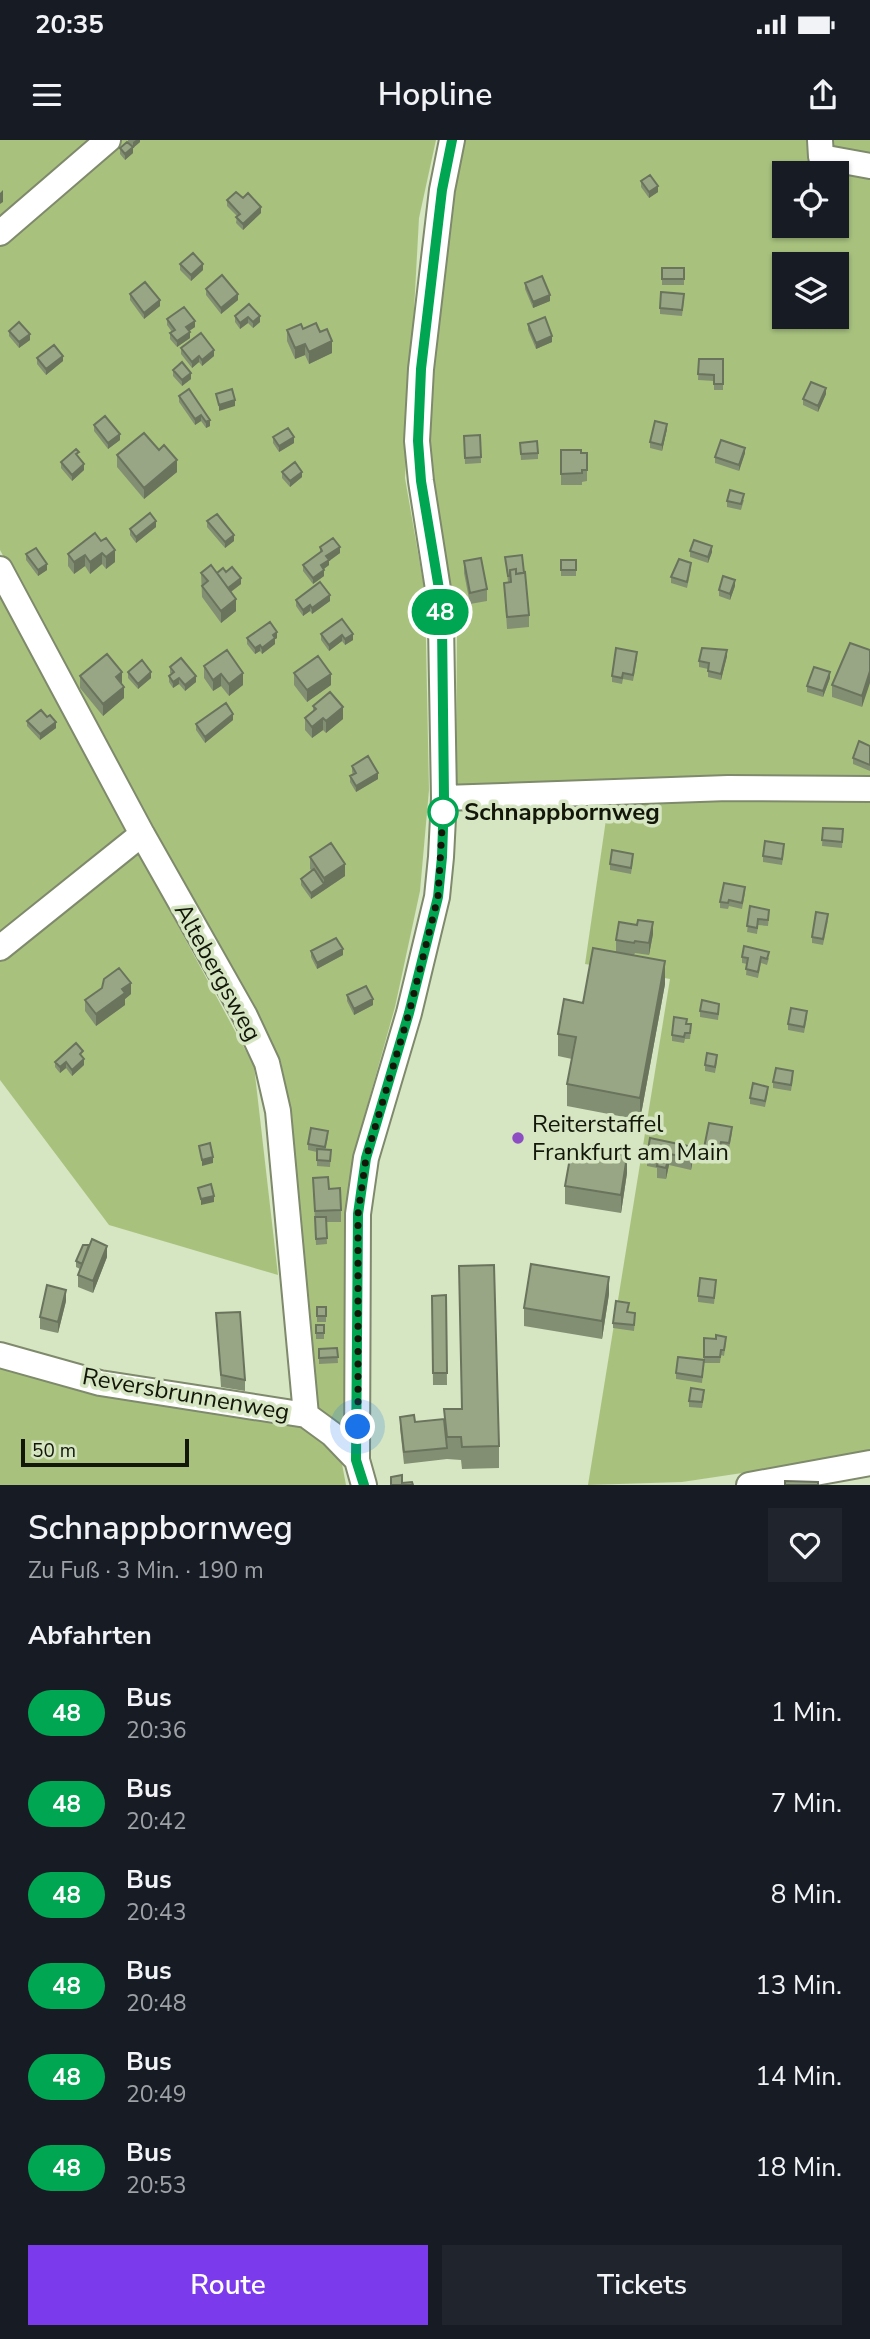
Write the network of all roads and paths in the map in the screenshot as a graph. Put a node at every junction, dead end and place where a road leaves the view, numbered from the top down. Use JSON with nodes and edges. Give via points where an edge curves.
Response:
{"nodes":[{"id":1,"x":108,"y":140,"type":"edge"},
{"id":2,"x":452,"y":140,"type":"edge"},
{"id":3,"x":821,"y":148,"type":"edge"},
{"id":4,"x":870,"y":166,"type":"edge"},
{"id":5,"x":0,"y":233,"type":"edge"},
{"id":6,"x":0,"y":569,"type":"edge"},
{"id":7,"x":870,"y":789,"type":"edge"},
{"id":8,"x":444,"y":798,"type":"junction"},
{"id":9,"x":142,"y":834,"type":"junction"},
{"id":10,"x":0,"y":948,"type":"edge"},
{"id":11,"x":0,"y":1354,"type":"edge"},
{"id":12,"x":306,"y":1415,"type":"junction"},
{"id":13,"x":356,"y":1460,"type":"junction"},
{"id":14,"x":870,"y":1463,"type":"edge"},
{"id":15,"x":364,"y":1485,"type":"edge"},
{"id":16,"x":750,"y":1485,"type":"edge"}],
"edges":[{"from":1,"to":5,"type":"street"},
{"from":2,"to":8,"type":"street","via":[[422,355],[418,441],[442,624]]},
{"from":3,"to":4,"type":"street"},
{"from":6,"to":9,"type":"street","name":"Altebergsweg"},
{"from":7,"to":8,"type":"street","via":[[728,788]]},
{"from":8,"to":13,"type":"street","via":[[438,897],[366,1158],[358,1214]]},
{"from":9,"to":10,"type":"street"},
{"from":9,"to":12,"type":"street","name":"Altebergsweg","via":[[267,1063],[278,1111]]},
{"from":11,"to":12,"type":"street","name":"Reversbrunnenweg","via":[[100,1383]]},
{"from":12,"to":13,"type":"street","name":"Reversbrunnenweg"},
{"from":13,"to":15,"type":"street"},
{"from":14,"to":16,"type":"street"}]}
